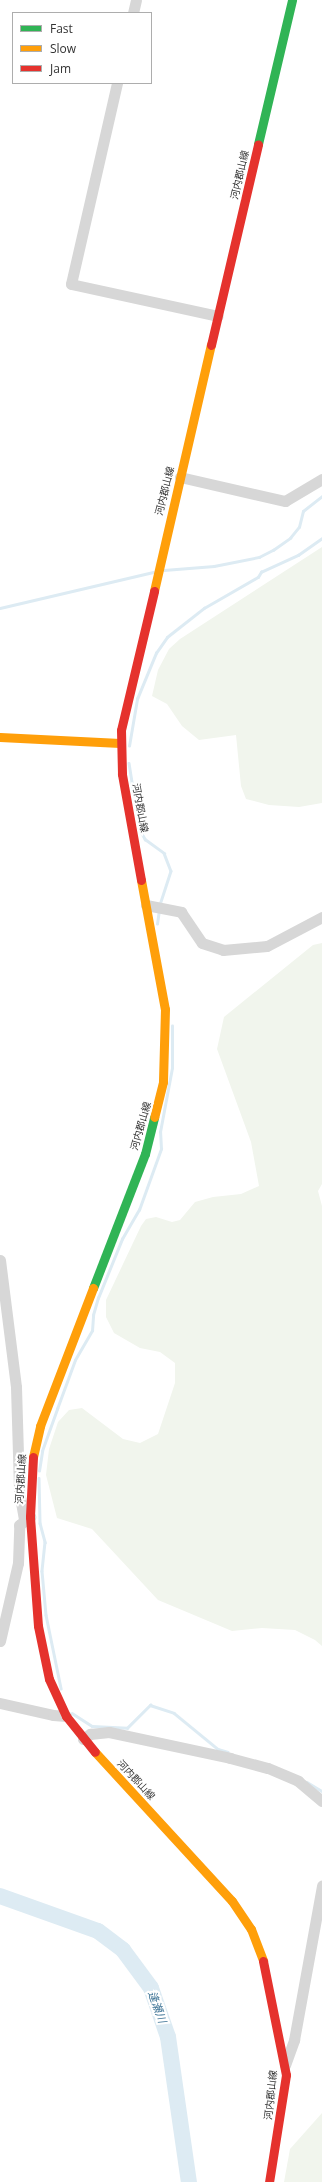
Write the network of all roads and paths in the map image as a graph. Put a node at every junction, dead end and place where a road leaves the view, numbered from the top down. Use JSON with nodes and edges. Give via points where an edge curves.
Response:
{"nodes":[{"id":1,"x":136,"y":0,"type":"edge"},
{"id":2,"x":292,"y":0,"type":"edge"},
{"id":3,"x":133,"y":12,"type":"edge"},
{"id":4,"x":117,"y":84,"type":"edge"},
{"id":5,"x":218,"y":316,"type":"junction"},
{"id":6,"x":180,"y":477,"type":"junction"},
{"id":7,"x":322,"y":479,"type":"edge"},
{"id":8,"x":0,"y":737,"type":"edge"},
{"id":9,"x":120,"y":743,"type":"junction"},
{"id":10,"x":146,"y":905,"type":"junction"},
{"id":11,"x":322,"y":917,"type":"edge"},
{"id":12,"x":0,"y":1260,"type":"edge"},
{"id":13,"x":27,"y":1518,"type":"junction"},
{"id":14,"x":0,"y":1641,"type":"edge"},
{"id":15,"x":0,"y":1703,"type":"edge"},
{"id":16,"x":66,"y":1716,"type":"junction"},
{"id":17,"x":83,"y":1739,"type":"junction"},
{"id":18,"x":322,"y":1801,"type":"edge"},
{"id":19,"x":322,"y":1886,"type":"edge"},
{"id":20,"x":285,"y":2065,"type":"junction"},
{"id":21,"x":269,"y":2182,"type":"edge"}],
"edges":[{"from":1,"to":3,"type":"street"},
{"from":2,"to":5,"type":"main road","name":"河内郡山線"},
{"from":4,"to":5,"type":"street","via":[[71,284]]},
{"from":5,"to":6,"type":"main road","name":"河内郡山線"},
{"from":6,"to":7,"type":"street","via":[[285,501]]},
{"from":6,"to":9,"type":"main road","name":"河内郡山線","via":[[124,711]]},
{"from":8,"to":9,"type":"main road"},
{"from":9,"to":10,"type":"main road","name":"河内郡山線","via":[[122,774]]},
{"from":10,"to":11,"type":"street","via":[[181,912],[202,943],[223,950],[267,946]]},
{"from":10,"to":13,"type":"main road","name":"河内郡山線","via":[[165,1009],[165,1065],[160,1096],[145,1154],[40,1426],[33,1454]]},
{"from":12,"to":13,"type":"street","via":[[16,1387],[19,1491]]},
{"from":13,"to":14,"type":"street","via":[[19,1525],[18,1563]]},
{"from":13,"to":16,"type":"main road","name":"河内郡山線","via":[[38,1626],[49,1679]]},
{"from":15,"to":16,"type":"street"},
{"from":16,"to":17,"type":"main road","name":"河内郡山線"},
{"from":17,"to":18,"type":"street","via":[[90,1734],[109,1732],[230,1758],[268,1768],[298,1781]]},
{"from":17,"to":20,"type":"main road","name":"河内郡山線","via":[[232,1901],[251,1929],[265,1968]]},
{"from":19,"to":20,"type":"street","via":[[294,2040]]},
{"from":20,"to":21,"type":"main road","name":"河内郡山線","via":[[286,2075]]}]}
